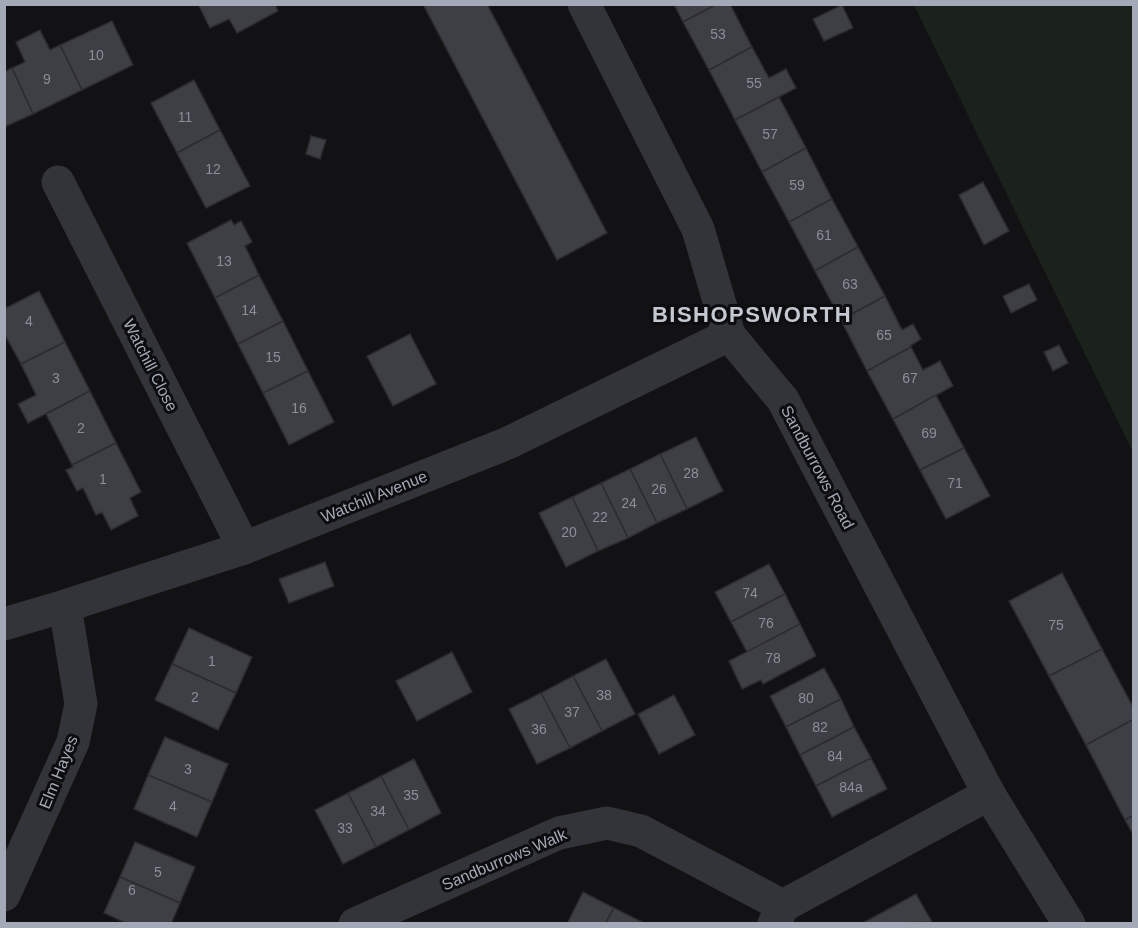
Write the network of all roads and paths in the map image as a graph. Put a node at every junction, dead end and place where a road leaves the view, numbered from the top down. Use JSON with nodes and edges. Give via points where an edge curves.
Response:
{"nodes":[{"id":1,"x":584,"y":4,"type":"edge"},
{"id":2,"x":58,"y":182,"type":"dead end"},
{"id":3,"x":729,"y":334,"type":"junction"},
{"id":4,"x":244,"y":548,"type":"junction"},
{"id":5,"x":65,"y":606,"type":"junction"},
{"id":6,"x":4,"y":624,"type":"edge"},
{"id":7,"x":989,"y":794,"type":"junction"},
{"id":8,"x":4,"y":895,"type":"edge"},
{"id":9,"x":779,"y":915,"type":"edge"},
{"id":10,"x":356,"y":924,"type":"edge"},
{"id":11,"x":1069,"y":924,"type":"edge"}],
"edges":[{"from":1,"to":3,"type":"street","name":"Sandburrows Road","via":[[698,229]]},
{"from":2,"to":4,"type":"street","name":"Watchill Close"},
{"from":3,"to":4,"type":"street","name":"Watchill Avenue","via":[[508,443]]},
{"from":3,"to":7,"type":"street","name":"Sandburrows Road","via":[[783,400]]},
{"from":4,"to":5,"type":"street","name":"Watchill Avenue"},
{"from":5,"to":6,"type":"street","name":"Watchill Avenue"},
{"from":5,"to":8,"type":"street","name":"Elm Hayes","via":[[81,704],[73,742]]},
{"from":7,"to":9,"type":"street","name":"Sandburrows Walk"},
{"from":7,"to":11,"type":"street","name":"Sandburrows Road"},
{"from":9,"to":10,"type":"street","name":"Sandburrows Walk","via":[[641,831],[607,823],[559,833]]}]}
